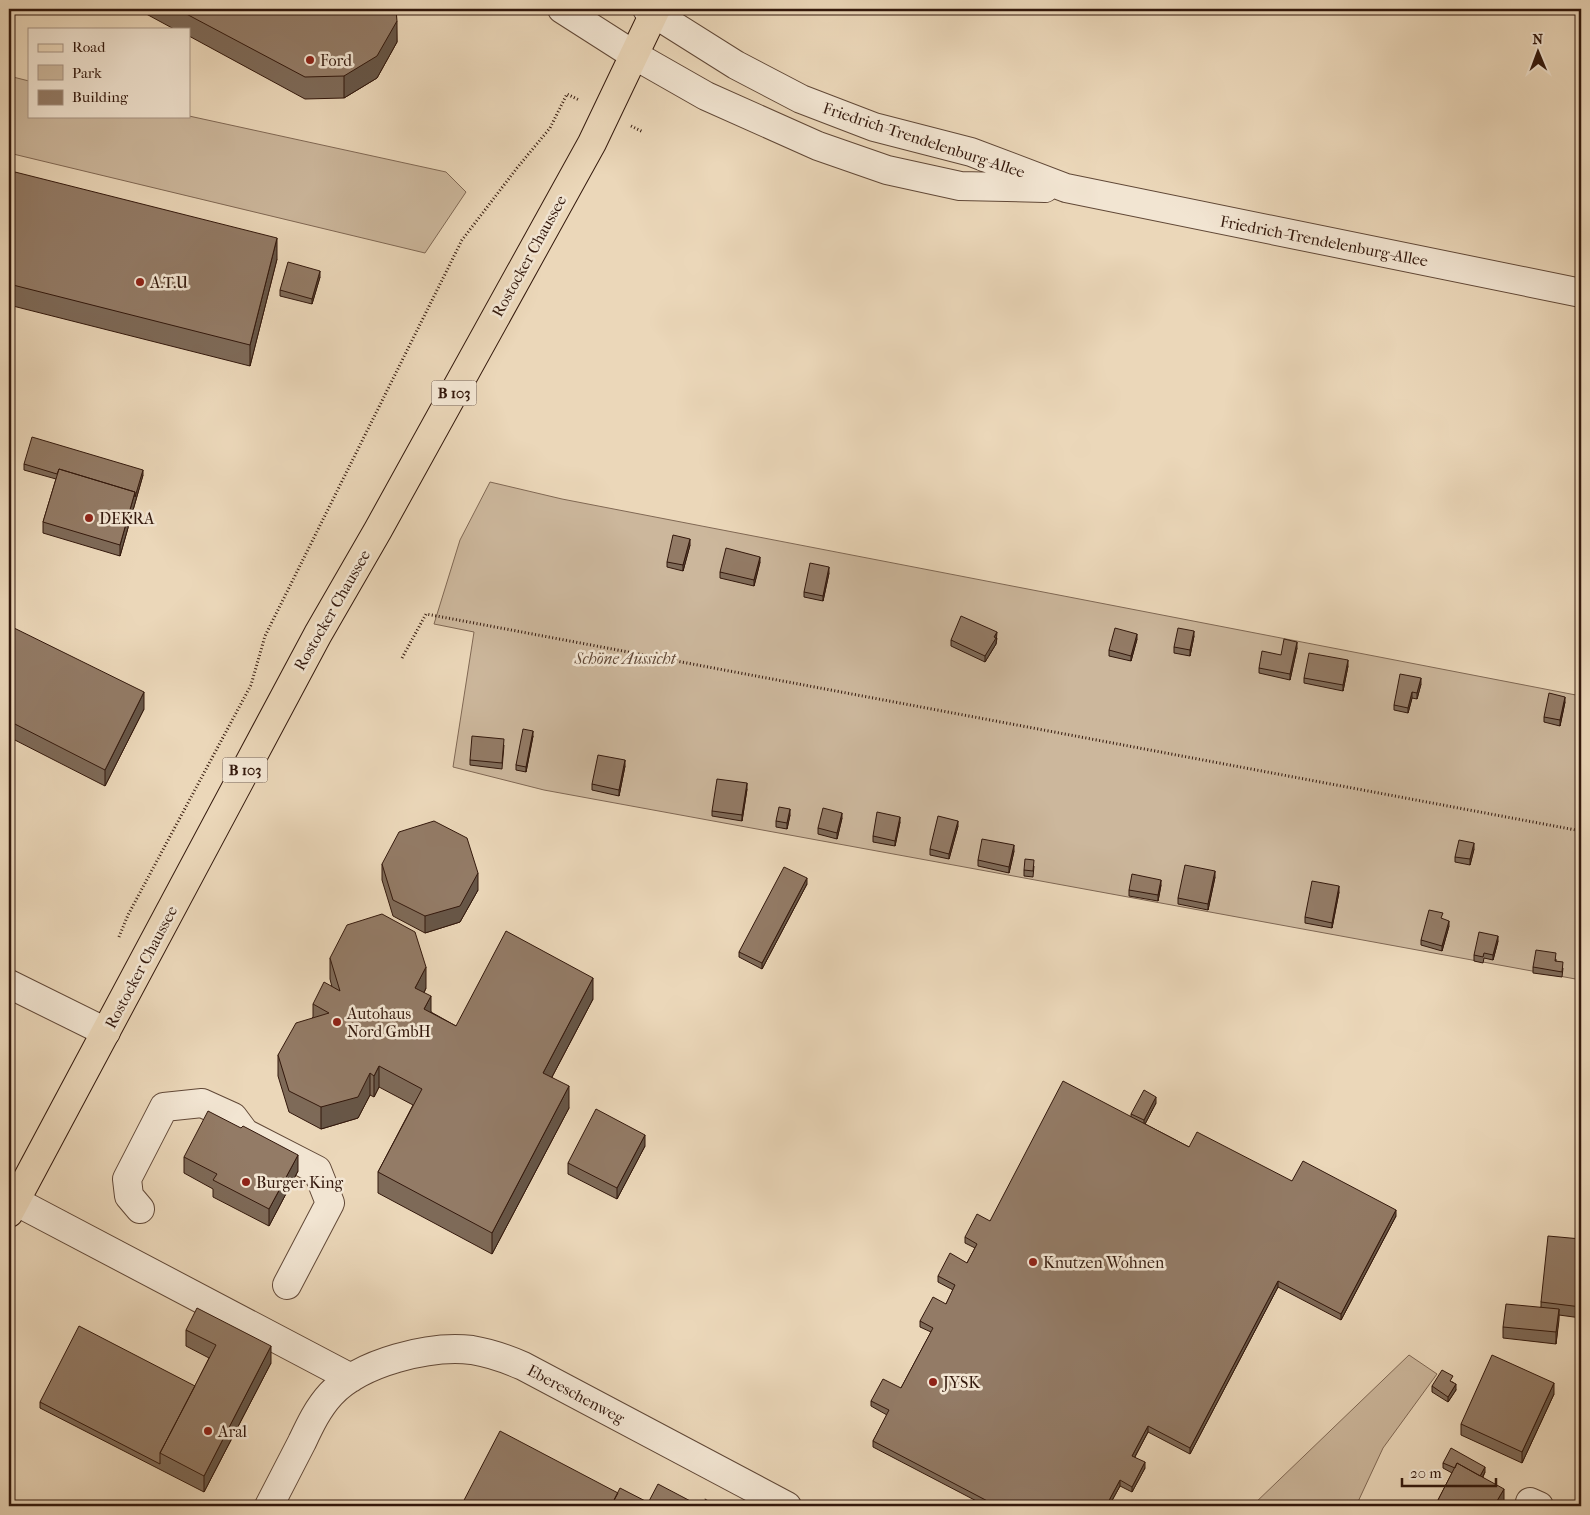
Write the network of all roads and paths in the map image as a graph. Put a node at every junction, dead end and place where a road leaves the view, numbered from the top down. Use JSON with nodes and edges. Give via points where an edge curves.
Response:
{"nodes":[{"id":1,"x":562,"y":9,"type":"edge"},
{"id":2,"x":653,"y":10,"type":"edge"},
{"id":3,"x":634,"y":55,"type":"junction"},
{"id":4,"x":567,"y":94,"type":"dead end"},
{"id":5,"x":1066,"y":188,"type":"junction"},
{"id":6,"x":1581,"y":293,"type":"edge"},
{"id":7,"x":402,"y":658,"type":"dead end"},
{"id":8,"x":1581,"y":830,"type":"edge"},
{"id":9,"x":118,"y":941,"type":"dead end"},
{"id":10,"x":9,"y":984,"type":"edge"},
{"id":11,"x":106,"y":1032,"type":"junction"},
{"id":12,"x":12,"y":1207,"type":"edge"},
{"id":13,"x":140,"y":1209,"type":"dead end"},
{"id":14,"x":287,"y":1285,"type":"dead end"},
{"id":15,"x":351,"y":1378,"type":"junction"},
{"id":16,"x":269,"y":1506,"type":"edge"},
{"id":17,"x":788,"y":1506,"type":"edge"}],
"edges":[{"from":1,"to":3,"type":"street","name":"Friedrich-Trendelenburg-Allee"},
{"from":2,"to":3,"type":"main road","name":"Rostocker Chaussee","number":"B 103"},
{"from":2,"to":5,"type":"street","name":"Friedrich-Trendelenburg-Allee","via":[[736,65],[801,99],[874,127],[971,152]]},
{"from":3,"to":5,"type":"street","name":"Friedrich-Trendelenburg-Allee","via":[[706,96],[818,146],[887,170],[960,186]]},
{"from":3,"to":11,"type":"main road","name":"Rostocker Chaussee","number":"B 103","via":[[592,142],[300,666]]},
{"from":4,"to":9,"type":"path","via":[[550,128],[462,240],[265,636],[251,685],[128,915]]},
{"from":5,"to":6,"type":"street","name":"Friedrich-Trendelenburg-Allee"},
{"from":7,"to":8,"type":"path","via":[[426,614]]},
{"from":10,"to":11,"type":"street"},
{"from":11,"to":12,"type":"main road","name":"Rostocker Chaussee","number":"B 103"},
{"from":12,"to":15,"type":"street"},
{"from":13,"to":14,"type":"street","via":[[129,1196],[127,1179],[164,1107],[202,1103],[233,1117],[245,1133],[317,1170],[330,1203]]},
{"from":15,"to":16,"type":"street","name":"Ebereschenweg","via":[[332,1393],[316,1414]]},
{"from":15,"to":17,"type":"street","name":"Ebereschenweg","via":[[376,1366],[434,1350],[472,1350],[500,1357],[523,1366]]}]}
